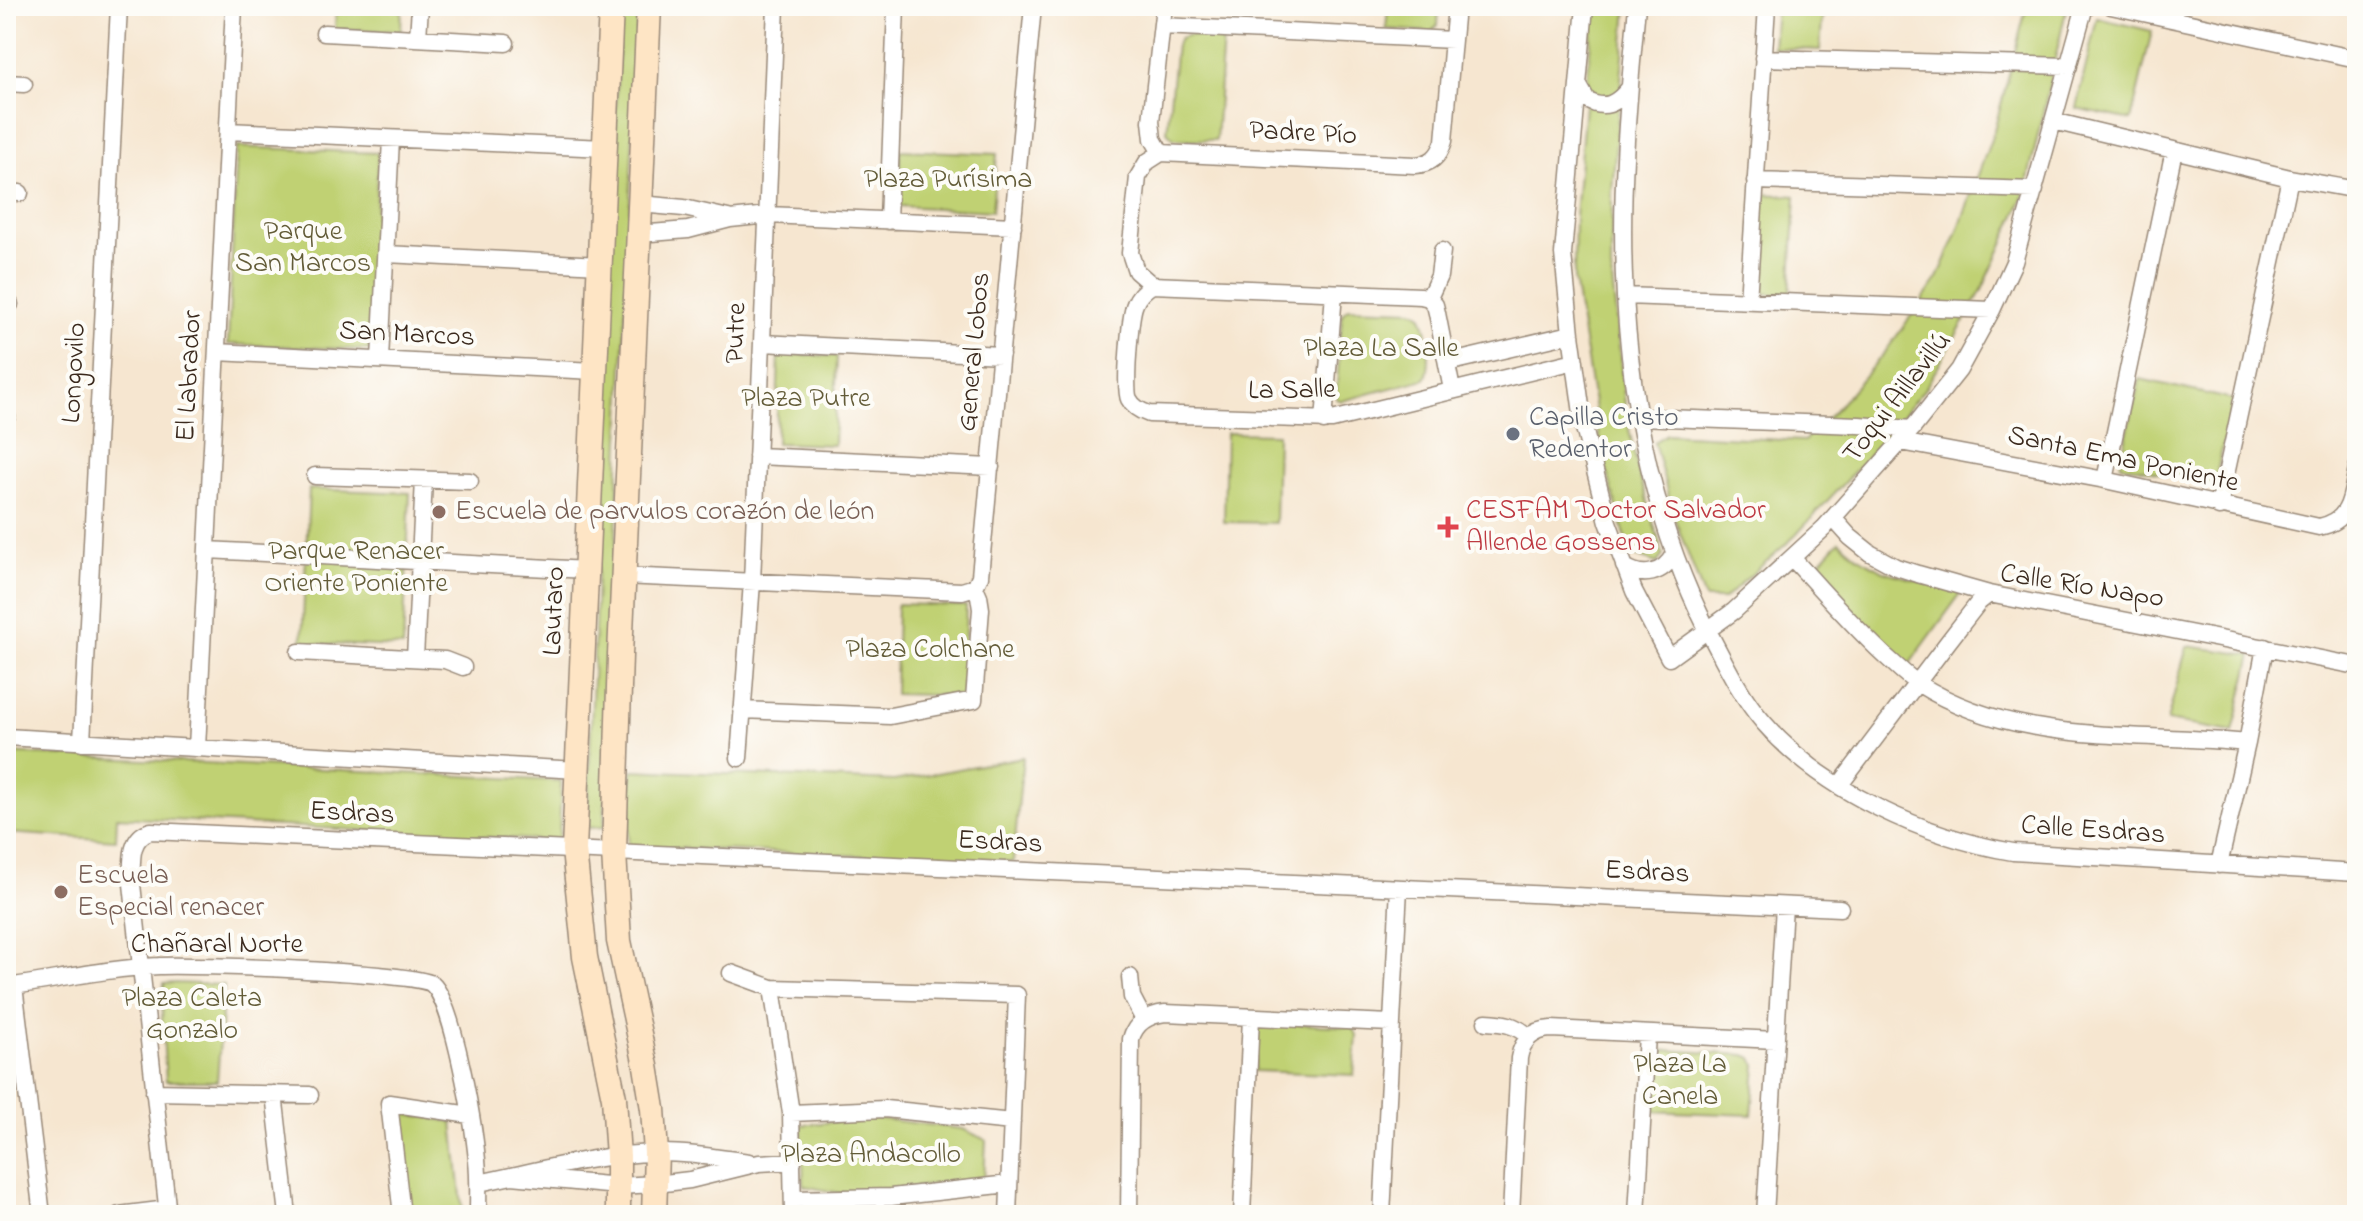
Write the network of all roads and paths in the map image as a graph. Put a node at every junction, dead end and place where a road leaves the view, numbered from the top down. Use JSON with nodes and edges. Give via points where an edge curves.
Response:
{"nodes":[{"id":1,"x":119,"y":6,"type":"edge"},
{"id":2,"x":234,"y":6,"type":"edge"},
{"id":3,"x":420,"y":6,"type":"edge"},
{"id":4,"x":611,"y":6,"type":"edge"},
{"id":5,"x":649,"y":6,"type":"edge"},
{"id":6,"x":776,"y":6,"type":"edge"},
{"id":7,"x":896,"y":6,"type":"edge"},
{"id":8,"x":1033,"y":6,"type":"edge"},
{"id":9,"x":1164,"y":6,"type":"edge"},
{"id":10,"x":1456,"y":6,"type":"edge"},
{"id":11,"x":1585,"y":6,"type":"edge"},
{"id":12,"x":1637,"y":6,"type":"edge"},
{"id":13,"x":1767,"y":6,"type":"edge"},
{"id":14,"x":2085,"y":6,"type":"edge"},
{"id":15,"x":2111,"y":6,"type":"edge"},
{"id":16,"x":1162,"y":26,"type":"junction"},
{"id":17,"x":324,"y":33,"type":"dead end"},
{"id":18,"x":418,"y":38,"type":"junction"},
{"id":19,"x":1453,"y":40,"type":"junction"},
{"id":20,"x":506,"y":43,"type":"dead end"},
{"id":21,"x":1763,"y":58,"type":"junction"},
{"id":22,"x":2357,"y":59,"type":"edge"},
{"id":23,"x":2069,"y":66,"type":"junction"},
{"id":24,"x":6,"y":83,"type":"edge"},
{"id":25,"x":24,"y":84,"type":"dead end"},
{"id":26,"x":1578,"y":84,"type":"junction"},
{"id":27,"x":1630,"y":87,"type":"junction"},
{"id":28,"x":2053,"y":121,"type":"junction"},
{"id":29,"x":228,"y":131,"type":"junction"},
{"id":30,"x":391,"y":139,"type":"junction"},
{"id":31,"x":605,"y":148,"type":"junction"},
{"id":32,"x":2174,"y":150,"type":"junction"},
{"id":33,"x":1161,"y":153,"type":"junction"},
{"id":34,"x":2290,"y":178,"type":"junction"},
{"id":35,"x":1755,"y":181,"type":"junction"},
{"id":36,"x":2035,"y":190,"type":"junction"},
{"id":37,"x":2357,"y":190,"type":"edge"},
{"id":38,"x":640,"y":204,"type":"junction"},
{"id":39,"x":768,"y":215,"type":"junction"},
{"id":40,"x":730,"y":219,"type":"junction"},
{"id":41,"x":888,"y":221,"type":"junction"},
{"id":42,"x":1013,"y":226,"type":"junction"},
{"id":43,"x":638,"y":234,"type":"junction"},
{"id":44,"x":1442,"y":251,"type":"dead end"},
{"id":45,"x":386,"y":254,"type":"junction"},
{"id":46,"x":600,"y":265,"type":"junction"},
{"id":47,"x":1152,"y":285,"type":"junction"},
{"id":48,"x":1334,"y":293,"type":"junction"},
{"id":49,"x":1625,"y":296,"type":"junction"},
{"id":50,"x":1429,"y":298,"type":"junction"},
{"id":51,"x":1748,"y":301,"type":"junction"},
{"id":52,"x":1992,"y":310,"type":"junction"},
{"id":53,"x":1571,"y":334,"type":"junction"},
{"id":54,"x":762,"y":343,"type":"junction"},
{"id":55,"x":217,"y":352,"type":"junction"},
{"id":56,"x":1001,"y":355,"type":"junction"},
{"id":57,"x":380,"y":360,"type":"junction"},
{"id":58,"x":1575,"y":361,"type":"junction"},
{"id":59,"x":1447,"y":363,"type":"junction"},
{"id":60,"x":595,"y":371,"type":"junction"},
{"id":61,"x":1452,"y":390,"type":"junction"},
{"id":62,"x":1639,"y":417,"type":"junction"},
{"id":63,"x":1324,"y":421,"type":"junction"},
{"id":64,"x":1906,"y":436,"type":"junction"},
{"id":65,"x":757,"y":456,"type":"junction"},
{"id":66,"x":991,"y":467,"type":"junction"},
{"id":67,"x":2357,"y":468,"type":"edge"},
{"id":68,"x":315,"y":476,"type":"dead end"},
{"id":69,"x":424,"y":480,"type":"junction"},
{"id":70,"x":2105,"y":480,"type":"junction"},
{"id":71,"x":470,"y":481,"type":"dead end"},
{"id":72,"x":2219,"y":507,"type":"junction"},
{"id":73,"x":1833,"y":518,"type":"junction"},
{"id":74,"x":207,"y":550,"type":"junction"},
{"id":75,"x":1674,"y":554,"type":"junction"},
{"id":76,"x":1793,"y":559,"type":"junction"},
{"id":77,"x":420,"y":561,"type":"junction"},
{"id":78,"x":1624,"y":566,"type":"junction"},
{"id":79,"x":587,"y":570,"type":"junction"},
{"id":80,"x":623,"y":576,"type":"junction"},
{"id":81,"x":752,"y":582,"type":"junction"},
{"id":82,"x":975,"y":587,"type":"junction"},
{"id":83,"x":1989,"y":594,"type":"junction"},
{"id":84,"x":1707,"y":630,"type":"junction"},
{"id":85,"x":2265,"y":647,"type":"junction"},
{"id":86,"x":299,"y":652,"type":"dead end"},
{"id":87,"x":583,"y":652,"type":"junction"},
{"id":88,"x":620,"y":655,"type":"junction"},
{"id":89,"x":415,"y":658,"type":"junction"},
{"id":90,"x":2357,"y":666,"type":"edge"},
{"id":91,"x":463,"y":667,"type":"dead end"},
{"id":92,"x":1917,"y":683,"type":"junction"},
{"id":93,"x":742,"y":710,"type":"junction"},
{"id":94,"x":6,"y":737,"type":"edge"},
{"id":95,"x":82,"y":742,"type":"junction"},
{"id":96,"x":2247,"y":743,"type":"junction"},
{"id":97,"x":197,"y":748,"type":"junction"},
{"id":98,"x":739,"y":758,"type":"dead end"},
{"id":99,"x":578,"y":770,"type":"junction"},
{"id":100,"x":1839,"y":786,"type":"junction"},
{"id":101,"x":574,"y":850,"type":"junction"},
{"id":102,"x":614,"y":852,"type":"junction"},
{"id":103,"x":2219,"y":865,"type":"junction"},
{"id":104,"x":2356,"y":870,"type":"edge"},
{"id":105,"x":1399,"y":888,"type":"junction"},
{"id":106,"x":1784,"y":906,"type":"junction"},
{"id":107,"x":1840,"y":908,"type":"dead end"},
{"id":108,"x":140,"y":968,"type":"junction"},
{"id":109,"x":731,"y":973,"type":"dead end"},
{"id":110,"x":1130,"y":977,"type":"dead end"},
{"id":111,"x":772,"y":988,"type":"junction"},
{"id":112,"x":1251,"y":1017,"type":"junction"},
{"id":113,"x":1144,"y":1020,"type":"junction"},
{"id":114,"x":1486,"y":1022,"type":"dead end"},
{"id":115,"x":1391,"y":1023,"type":"junction"},
{"id":116,"x":1647,"y":1034,"type":"junction"},
{"id":117,"x":1529,"y":1037,"type":"junction"},
{"id":118,"x":1776,"y":1040,"type":"junction"},
{"id":119,"x":154,"y":1092,"type":"junction"},
{"id":120,"x":274,"y":1094,"type":"junction"},
{"id":121,"x":310,"y":1095,"type":"dead end"},
{"id":122,"x":791,"y":1113,"type":"junction"},
{"id":123,"x":470,"y":1115,"type":"junction"},
{"id":124,"x":1012,"y":1122,"type":"junction"},
{"id":125,"x":656,"y":1153,"type":"junction"},
{"id":126,"x":618,"y":1156,"type":"junction"},
{"id":127,"x":793,"y":1161,"type":"junction"},
{"id":128,"x":759,"y":1163,"type":"junction"},
{"id":129,"x":512,"y":1176,"type":"junction"},
{"id":130,"x":479,"y":1183,"type":"junction"},
{"id":131,"x":656,"y":1184,"type":"junction"},
{"id":132,"x":1009,"y":1184,"type":"junction"},
{"id":133,"x":618,"y":1186,"type":"junction"},
{"id":134,"x":794,"y":1207,"type":"edge"},
{"id":135,"x":168,"y":1212,"type":"edge"},
{"id":136,"x":42,"y":1215,"type":"edge"},
{"id":137,"x":119,"y":1215,"type":"edge"},
{"id":138,"x":288,"y":1215,"type":"edge"},
{"id":139,"x":402,"y":1215,"type":"edge"},
{"id":140,"x":478,"y":1215,"type":"edge"},
{"id":141,"x":618,"y":1215,"type":"edge"},
{"id":142,"x":654,"y":1215,"type":"edge"},
{"id":143,"x":1008,"y":1215,"type":"edge"},
{"id":144,"x":1129,"y":1215,"type":"edge"},
{"id":145,"x":1242,"y":1215,"type":"edge"},
{"id":146,"x":1382,"y":1215,"type":"edge"},
{"id":147,"x":1511,"y":1215,"type":"edge"},
{"id":148,"x":1637,"y":1215,"type":"edge"},
{"id":149,"x":1765,"y":1215,"type":"edge"}],
"edges":[{"from":1,"to":95,"type":"street","name":"Longovilo"},
{"from":2,"to":29,"type":"street","name":"El Labrador"},
{"from":3,"to":18,"type":"street"},
{"from":4,"to":31,"type":"street","name":"Lautaro"},
{"from":5,"to":38,"type":"street"},
{"from":6,"to":39,"type":"street","name":"Putre"},
{"from":7,"to":41,"type":"street"},
{"from":8,"to":42,"type":"street","name":"General Lobos"},
{"from":9,"to":16,"type":"street"},
{"from":10,"to":19,"type":"street","name":"Padre Pío"},
{"from":11,"to":26,"type":"street"},
{"from":12,"to":27,"type":"street","name":"Calle Esdras"},
{"from":13,"to":21,"type":"street"},
{"from":14,"to":23,"type":"street","name":"Toqui Aillavillú"},
{"from":15,"to":22,"type":"street"},
{"from":16,"to":19,"type":"street"},
{"from":16,"to":33,"type":"street","via":[[1151,121]]},
{"from":17,"to":18,"type":"street"},
{"from":18,"to":20,"type":"street"},
{"from":19,"to":33,"type":"street","name":"Padre Pío","via":[[1444,141],[1437,156],[1423,165]]},
{"from":21,"to":23,"type":"street"},
{"from":21,"to":35,"type":"street"},
{"from":23,"to":28,"type":"street","name":"Toqui Aillavillú"},
{"from":24,"to":25,"type":"street"},
{"from":26,"to":27,"type":"street","via":[[1587,100],[1604,106],[1618,101]]},
{"from":26,"to":53,"type":"street","via":[[1563,254]]},
{"from":27,"to":49,"type":"street","name":"Calle Esdras"},
{"from":28,"to":32,"type":"street"},
{"from":28,"to":36,"type":"street","name":"Toqui Aillavillú"},
{"from":29,"to":30,"type":"street"},
{"from":29,"to":55,"type":"street","name":"El Labrador"},
{"from":30,"to":31,"type":"street"},
{"from":30,"to":45,"type":"street"},
{"from":31,"to":46,"type":"street","name":"Lautaro"},
{"from":32,"to":34,"type":"street"},
{"from":32,"to":70,"type":"street"},
{"from":33,"to":47,"type":"street","via":[[1138,177],[1130,253],[1136,271]]},
{"from":34,"to":37,"type":"street"},
{"from":34,"to":72,"type":"street"},
{"from":35,"to":36,"type":"street"},
{"from":35,"to":51,"type":"street"},
{"from":36,"to":52,"type":"street","name":"Toqui Aillavillú","via":[[2014,262]]},
{"from":38,"to":40,"type":"street"},
{"from":38,"to":43,"type":"street"},
{"from":39,"to":40,"type":"street"},
{"from":39,"to":41,"type":"street"},
{"from":39,"to":54,"type":"street","name":"Putre"},
{"from":40,"to":43,"type":"street","via":[[688,230]]},
{"from":41,"to":42,"type":"street"},
{"from":42,"to":56,"type":"street","name":"General Lobos"},
{"from":43,"to":80,"type":"street"},
{"from":44,"to":50,"type":"street"},
{"from":45,"to":46,"type":"street"},
{"from":45,"to":57,"type":"street"},
{"from":46,"to":60,"type":"street","name":"Lautaro"},
{"from":47,"to":48,"type":"street"},
{"from":47,"to":63,"type":"street","name":"La Salle","via":[[1133,307],[1126,387],[1132,403],[1149,414]]},
{"from":48,"to":50,"type":"street"},
{"from":48,"to":63,"type":"street"},
{"from":49,"to":51,"type":"street"},
{"from":49,"to":62,"type":"street","name":"Calle Esdras"},
{"from":50,"to":59,"type":"street"},
{"from":51,"to":52,"type":"street"},
{"from":52,"to":64,"type":"street","name":"Toqui Aillavillú","via":[[1959,370]]},
{"from":53,"to":58,"type":"street"},
{"from":53,"to":59,"type":"street"},
{"from":54,"to":56,"type":"street"},
{"from":54,"to":65,"type":"street","name":"Putre"},
{"from":55,"to":57,"type":"street","name":"San Marcos"},
{"from":55,"to":74,"type":"street","name":"El Labrador"},
{"from":56,"to":66,"type":"street","name":"General Lobos"},
{"from":57,"to":60,"type":"street","name":"San Marcos"},
{"from":58,"to":61,"type":"street","name":"La Salle"},
{"from":58,"to":78,"type":"street","via":[[1584,428]]},
{"from":59,"to":61,"type":"street"},
{"from":60,"to":79,"type":"street","name":"Lautaro"},
{"from":61,"to":63,"type":"street","name":"La Salle"},
{"from":62,"to":64,"type":"street","name":"Santa Ema Poniente"},
{"from":62,"to":75,"type":"street","name":"Calle Esdras"},
{"from":64,"to":70,"type":"street","name":"Santa Ema Poniente"},
{"from":64,"to":73,"type":"street","name":"Toqui Aillavillú"},
{"from":65,"to":66,"type":"street"},
{"from":65,"to":81,"type":"street","name":"Putre"},
{"from":66,"to":82,"type":"street","name":"General Lobos"},
{"from":67,"to":72,"type":"street","name":"Santa Ema Poniente","via":[[2345,512],[2319,527]]},
{"from":68,"to":69,"type":"street"},
{"from":69,"to":71,"type":"street"},
{"from":69,"to":77,"type":"street"},
{"from":70,"to":72,"type":"street","name":"Santa Ema Poniente"},
{"from":73,"to":76,"type":"street","name":"Toqui Aillavillú"},
{"from":73,"to":83,"type":"street","via":[[1860,545],[1896,567]]},
{"from":74,"to":77,"type":"street"},
{"from":74,"to":97,"type":"street","name":"El Labrador"},
{"from":75,"to":78,"type":"street","via":[[1653,573]]},
{"from":75,"to":84,"type":"street","name":"Calle Esdras"},
{"from":76,"to":84,"type":"street","name":"Toqui Aillavillú"},
{"from":76,"to":92,"type":"street","via":[[1868,641]]},
{"from":77,"to":79,"type":"street"},
{"from":77,"to":89,"type":"street"},
{"from":78,"to":84,"type":"street","name":"Toqui Aillavillú","via":[[1669,658]]},
{"from":79,"to":87,"type":"street","name":"Lautaro"},
{"from":80,"to":81,"type":"street"},
{"from":80,"to":88,"type":"street"},
{"from":81,"to":82,"type":"street","via":[[962,591]]},
{"from":81,"to":93,"type":"street","name":"Putre"},
{"from":82,"to":93,"type":"street","name":"General Lobos","via":[[981,609],[974,700],[890,716]]},
{"from":83,"to":85,"type":"street","name":"Calle Río Napo"},
{"from":83,"to":92,"type":"street","name":"Calle Río Napo"},
{"from":84,"to":100,"type":"street","name":"Calle Esdras","via":[[1765,724]]},
{"from":85,"to":90,"type":"street","name":"Calle Río Napo"},
{"from":85,"to":96,"type":"street"},
{"from":86,"to":89,"type":"street"},
{"from":87,"to":88,"type":"street"},
{"from":87,"to":99,"type":"street","name":"Lautaro"},
{"from":88,"to":102,"type":"street"},
{"from":89,"to":91,"type":"street"},
{"from":92,"to":96,"type":"street","via":[[1983,714],[2044,729]]},
{"from":92,"to":100,"type":"street","name":"Calle Río Napo"},
{"from":93,"to":98,"type":"street","name":"Putre"},
{"from":94,"to":95,"type":"street","name":"Esdras"},
{"from":95,"to":97,"type":"street","name":"Esdras"},
{"from":96,"to":103,"type":"street"},
{"from":97,"to":99,"type":"street","name":"Esdras"},
{"from":99,"to":101,"type":"street","name":"Lautaro"},
{"from":100,"to":103,"type":"street","name":"Calle Esdras","via":[[1892,813],[1990,848]]},
{"from":101,"to":102,"type":"street","name":"Esdras"},
{"from":101,"to":108,"type":"street","name":"Esdras","via":[[145,832],[133,851]]},
{"from":101,"to":126,"type":"street","name":"Lautaro","via":[[585,957],[614,1098]]},
{"from":102,"to":105,"type":"street","name":"Esdras"},
{"from":102,"to":125,"type":"street","via":[[619,941],[646,1066]]},
{"from":103,"to":104,"type":"street","name":"Calle Esdras"},
{"from":105,"to":106,"type":"street","name":"Esdras"},
{"from":105,"to":115,"type":"street"},
{"from":106,"to":107,"type":"street","name":"Esdras"},
{"from":106,"to":118,"type":"street"},
{"from":108,"to":119,"type":"street"},
{"from":108,"to":123,"type":"street","name":"Chañaral Norte","via":[[369,974],[432,984],[461,1064]]},
{"from":108,"to":136,"type":"street","name":"Chañaral Norte","via":[[14,986]]},
{"from":109,"to":111,"type":"street"},
{"from":110,"to":113,"type":"street","via":[[1132,997]]},
{"from":111,"to":122,"type":"street"},
{"from":111,"to":124,"type":"street","via":[[1017,995]]},
{"from":112,"to":113,"type":"street","via":[[1165,1013]]},
{"from":112,"to":115,"type":"street"},
{"from":112,"to":145,"type":"street"},
{"from":113,"to":144,"type":"street","via":[[1131,1039]]},
{"from":114,"to":117,"type":"street","via":[[1507,1023]]},
{"from":115,"to":146,"type":"street"},
{"from":116,"to":117,"type":"street","via":[[1551,1029]]},
{"from":116,"to":118,"type":"street"},
{"from":116,"to":148,"type":"street"},
{"from":117,"to":147,"type":"street","via":[[1519,1058]]},
{"from":118,"to":149,"type":"street"},
{"from":119,"to":120,"type":"street"},
{"from":119,"to":135,"type":"street"},
{"from":120,"to":121,"type":"street"},
{"from":120,"to":138,"type":"street"},
{"from":122,"to":124,"type":"street","via":[[885,1109]]},
{"from":122,"to":127,"type":"street"},
{"from":123,"to":130,"type":"street"},
{"from":123,"to":139,"type":"street","via":[[389,1103]]},
{"from":124,"to":132,"type":"street"},
{"from":125,"to":126,"type":"street"},
{"from":125,"to":128,"type":"street"},
{"from":125,"to":131,"type":"street"},
{"from":126,"to":129,"type":"street"},
{"from":126,"to":133,"type":"street","name":"Lautaro"},
{"from":127,"to":128,"type":"street"},
{"from":127,"to":134,"type":"street"},
{"from":128,"to":131,"type":"street"},
{"from":129,"to":130,"type":"street"},
{"from":129,"to":133,"type":"street"},
{"from":130,"to":140,"type":"street"},
{"from":131,"to":133,"type":"street"},
{"from":131,"to":142,"type":"street"},
{"from":132,"to":134,"type":"street"},
{"from":132,"to":143,"type":"street"},
{"from":133,"to":141,"type":"street","name":"Lautaro"},
{"from":135,"to":137,"type":"street"}]}
